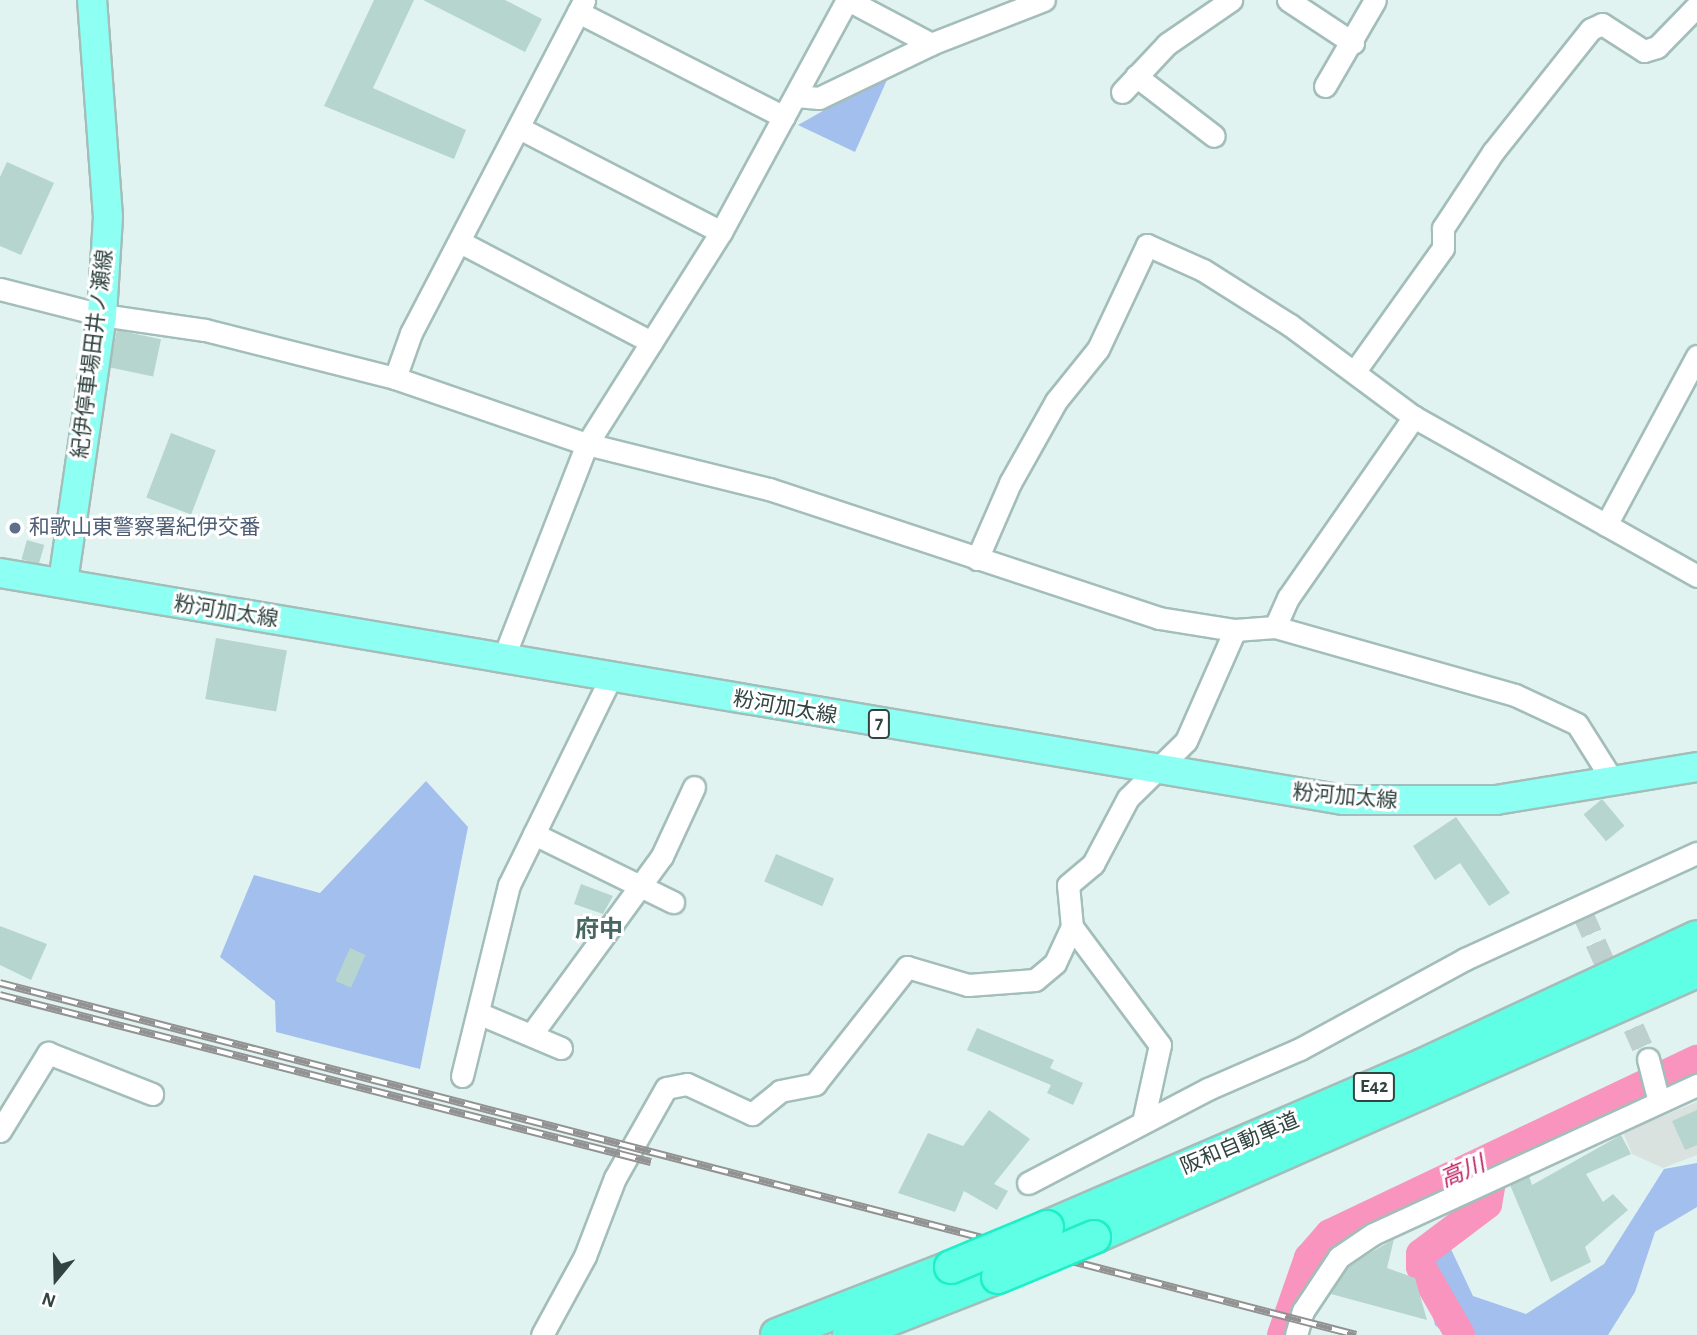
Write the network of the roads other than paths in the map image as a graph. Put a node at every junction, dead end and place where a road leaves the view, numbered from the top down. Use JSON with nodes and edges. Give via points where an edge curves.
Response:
{"nodes":[{"id":1,"x":92,"y":0,"type":"edge"},
{"id":2,"x":848,"y":0,"type":"edge"},
{"id":3,"x":1044,"y":0,"type":"edge"},
{"id":4,"x":1231,"y":0,"type":"edge"},
{"id":5,"x":1288,"y":0,"type":"edge"},
{"id":6,"x":1375,"y":0,"type":"edge"},
{"id":7,"x":581,"y":6,"type":"edge"},
{"id":8,"x":1697,"y":6,"type":"edge"},
{"id":9,"x":1353,"y":43,"type":"junction"},
{"id":10,"x":931,"y":44,"type":"junction"},
{"id":11,"x":1325,"y":86,"type":"dead end"},
{"id":12,"x":796,"y":96,"type":"junction"},
{"id":13,"x":784,"y":117,"type":"junction"},
{"id":14,"x":519,"y":128,"type":"junction"},
{"id":15,"x":1214,"y":136,"type":"dead end"},
{"id":16,"x":721,"y":232,"type":"junction"},
{"id":17,"x":460,"y":242,"type":"junction"},
{"id":18,"x":0,"y":289,"type":"edge"},
{"id":19,"x":102,"y":315,"type":"junction"},
{"id":20,"x":651,"y":342,"type":"junction"},
{"id":21,"x":1697,"y":356,"type":"edge"},
{"id":22,"x":1354,"y":371,"type":"junction"},
{"id":23,"x":396,"y":378,"type":"junction"},
{"id":24,"x":1413,"y":417,"type":"junction"},
{"id":25,"x":587,"y":444,"type":"junction"},
{"id":26,"x":1605,"y":525,"type":"junction"},
{"id":27,"x":978,"y":559,"type":"junction"},
{"id":28,"x":0,"y":573,"type":"edge"},
{"id":29,"x":1697,"y":576,"type":"edge"},
{"id":30,"x":63,"y":582,"type":"junction"},
{"id":31,"x":1275,"y":627,"type":"junction"},
{"id":32,"x":1235,"y":630,"type":"junction"},
{"id":33,"x":503,"y":659,"type":"junction"},
{"id":34,"x":610,"y":679,"type":"junction"},
{"id":35,"x":1697,"y":767,"type":"edge"},
{"id":36,"x":1155,"y":772,"type":"junction"},
{"id":37,"x":1611,"y":778,"type":"junction"},
{"id":38,"x":694,"y":787,"type":"dead end"},
{"id":39,"x":534,"y":834,"type":"junction"},
{"id":40,"x":1697,"y":853,"type":"edge"},
{"id":41,"x":641,"y":886,"type":"junction"},
{"id":42,"x":673,"y":902,"type":"dead end"},
{"id":43,"x":1072,"y":927,"type":"junction"},
{"id":44,"x":1697,"y":937,"type":"edge"},
{"id":45,"x":1697,"y":971,"type":"edge"},
{"id":46,"x":478,"y":1013,"type":"junction"},
{"id":47,"x":531,"y":1035,"type":"junction"},
{"id":48,"x":561,"y":1048,"type":"dead end"},
{"id":49,"x":462,"y":1076,"type":"dead end"},
{"id":50,"x":1697,"y":1085,"type":"edge"},
{"id":51,"x":152,"y":1094,"type":"dead end"},
{"id":52,"x":1143,"y":1122,"type":"junction"},
{"id":53,"x":0,"y":1131,"type":"edge"},
{"id":54,"x":1028,"y":1183,"type":"dead end"},
{"id":55,"x":542,"y":1335,"type":"edge"},
{"id":56,"x":777,"y":1335,"type":"edge"},
{"id":57,"x":849,"y":1335,"type":"edge"},
{"id":58,"x":1296,"y":1335,"type":"edge"}],
"edges":[{"from":1,"to":19,"type":"main road","name":"紀伊停車場田井ノ瀬線","via":[[108,217]]},
{"from":2,"to":10,"type":"street"},
{"from":2,"to":12,"type":"street"},
{"from":3,"to":10,"type":"street"},
{"from":4,"to":15,"type":"street","via":[[1167,44],[1129,84]]},
{"from":5,"to":9,"type":"street"},
{"from":6,"to":9,"type":"street"},
{"from":7,"to":13,"type":"street"},
{"from":7,"to":14,"type":"street"},
{"from":8,"to":22,"type":"street","via":[[1657,47],[1644,51],[1602,24],[1591,29],[1493,152],[1443,228],[1443,248]]},
{"from":9,"to":11,"type":"street"},
{"from":10,"to":12,"type":"street","via":[[819,98]]},
{"from":12,"to":13,"type":"street"},
{"from":13,"to":16,"type":"street"},
{"from":14,"to":16,"type":"street"},
{"from":14,"to":17,"type":"street"},
{"from":16,"to":20,"type":"street"},
{"from":17,"to":20,"type":"street"},
{"from":17,"to":23,"type":"street","via":[[411,333]]},
{"from":18,"to":19,"type":"street"},
{"from":19,"to":23,"type":"street","via":[[205,330]]},
{"from":19,"to":30,"type":"main road","name":"紀伊停車場田井ノ瀬線"},
{"from":20,"to":25,"type":"street"},
{"from":21,"to":26,"type":"street"},
{"from":22,"to":24,"type":"street"},
{"from":22,"to":27,"type":"street","via":[[1203,270],[1147,245],[1098,349],[1056,401],[1010,483]]},
{"from":23,"to":25,"type":"street"},
{"from":24,"to":26,"type":"street"},
{"from":24,"to":31,"type":"street","via":[[1288,598]]},
{"from":25,"to":27,"type":"street","via":[[769,489]]},
{"from":25,"to":33,"type":"street"},
{"from":26,"to":29,"type":"street"},
{"from":27,"to":32,"type":"street","via":[[1159,618]]},
{"from":28,"to":30,"type":"main road","name":"粉河加太線","number":"7"},
{"from":30,"to":33,"type":"main road","name":"粉河加太線","number":"7"},
{"from":31,"to":32,"type":"street"},
{"from":31,"to":37,"type":"street","via":[[1515,695],[1577,724]]},
{"from":32,"to":36,"type":"street","via":[[1186,741]]},
{"from":33,"to":34,"type":"main road","name":"粉河加太線","number":"7"},
{"from":34,"to":36,"type":"main road","name":"粉河加太線","number":"7"},
{"from":34,"to":39,"type":"street"},
{"from":35,"to":37,"type":"main road","name":"粉河加太線","number":"7"},
{"from":36,"to":37,"type":"main road","name":"粉河加太線","number":"7","via":[[1344,800],[1433,804],[1496,800]]},
{"from":36,"to":43,"type":"street","via":[[1128,798],[1093,864],[1068,885],[1065,904]]},
{"from":38,"to":41,"type":"street"},
{"from":39,"to":41,"type":"street"},
{"from":39,"to":46,"type":"street","via":[[509,885]]},
{"from":40,"to":52,"type":"street"},
{"from":41,"to":42,"type":"street"},
{"from":41,"to":47,"type":"street"},
{"from":43,"to":52,"type":"street","via":[[1160,1045]]},
{"from":43,"to":55,"type":"street","via":[[1055,963],[1035,980],[968,985],[907,967],[815,1084],[780,1091],[752,1114],[687,1084],[666,1088],[615,1178],[585,1256]]},
{"from":44,"to":56,"type":"highway","name":"阪和自動車道","number":"E42","bridge":true,"via":[[1423,1065],[1047,1227]]},
{"from":45,"to":57,"type":"highway","name":"阪和自動車道","number":"E42","bridge":true,"via":[[1094,1237]]},
{"from":46,"to":47,"type":"street"},
{"from":46,"to":49,"type":"street"},
{"from":47,"to":48,"type":"street"},
{"from":50,"to":58,"type":"street","via":[[1655,1084],[1494,1178],[1373,1234],[1339,1257],[1303,1311]]},
{"from":51,"to":53,"type":"street","via":[[48,1052]]},
{"from":52,"to":54,"type":"street"}]}
